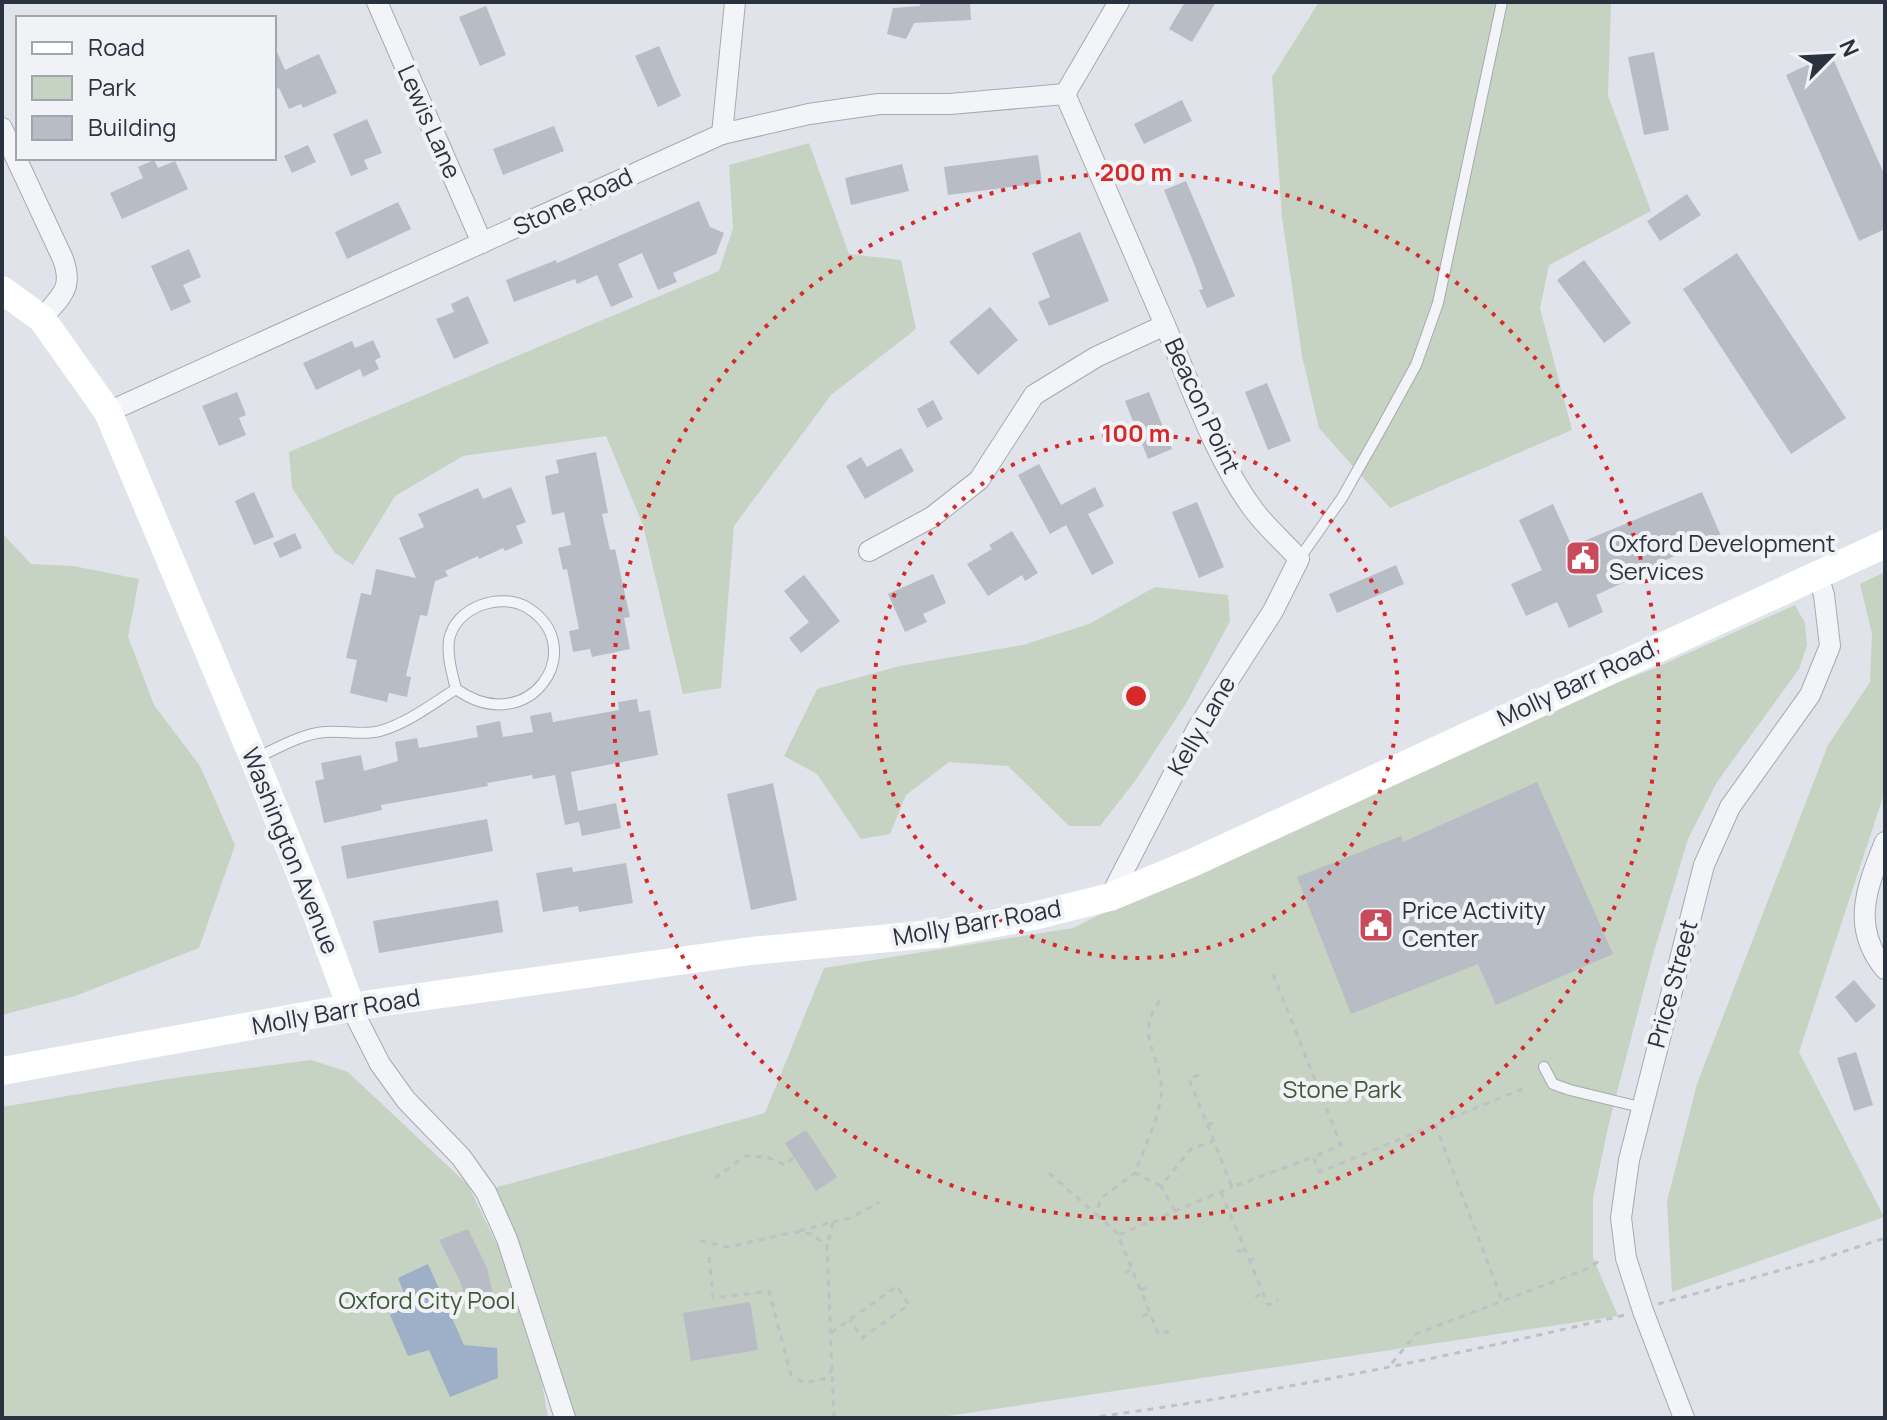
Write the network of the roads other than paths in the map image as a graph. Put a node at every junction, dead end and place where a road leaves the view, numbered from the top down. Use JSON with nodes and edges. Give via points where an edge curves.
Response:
{"nodes":[{"id":1,"x":377,"y":2,"type":"edge"},
{"id":2,"x":735,"y":2,"type":"edge"},
{"id":3,"x":1119,"y":2,"type":"edge"},
{"id":4,"x":1502,"y":2,"type":"edge"},
{"id":5,"x":1065,"y":94,"type":"junction"},
{"id":6,"x":2,"y":128,"type":"edge"},
{"id":7,"x":722,"y":134,"type":"junction"},
{"id":8,"x":16,"y":158,"type":"edge"},
{"id":9,"x":17,"y":160,"type":"edge"},
{"id":10,"x":482,"y":243,"type":"junction"},
{"id":11,"x":2,"y":290,"type":"edge"},
{"id":12,"x":42,"y":319,"type":"junction"},
{"id":13,"x":1165,"y":325,"type":"junction"},
{"id":14,"x":108,"y":412,"type":"junction"},
{"id":15,"x":1885,"y":544,"type":"edge"},
{"id":16,"x":869,"y":551,"type":"dead end"},
{"id":17,"x":1299,"y":559,"type":"junction"},
{"id":18,"x":1818,"y":575,"type":"junction"},
{"id":19,"x":456,"y":689,"type":"junction"},
{"id":20,"x":254,"y":759,"type":"junction"},
{"id":21,"x":1885,"y":842,"type":"edge"},
{"id":22,"x":1110,"y":897,"type":"junction"},
{"id":23,"x":1885,"y":969,"type":"edge"},
{"id":24,"x":351,"y":1007,"type":"junction"},
{"id":25,"x":1544,"y":1067,"type":"dead end"},
{"id":26,"x":2,"y":1071,"type":"edge"},
{"id":27,"x":1640,"y":1107,"type":"junction"},
{"id":28,"x":565,"y":1418,"type":"edge"},
{"id":29,"x":1684,"y":1418,"type":"edge"}],
"edges":[{"from":1,"to":10,"type":"street","name":"Lewis Lane"},
{"from":2,"to":7,"type":"street"},
{"from":3,"to":5,"type":"street"},
{"from":4,"to":17,"type":"lane","via":[[1438,303],[1416,365],[1342,498]]},
{"from":5,"to":7,"type":"street","name":"Stone Road","via":[[872,105]]},
{"from":5,"to":13,"type":"street"},
{"from":6,"to":8,"type":"street"},
{"from":7,"to":10,"type":"street","name":"Stone Road"},
{"from":9,"to":12,"type":"street","via":[[69,280]]},
{"from":10,"to":14,"type":"street","name":"Stone Road"},
{"from":11,"to":12,"type":"main road","name":"Washington Avenue"},
{"from":12,"to":14,"type":"main road","name":"Washington Avenue"},
{"from":13,"to":16,"type":"street","name":"Beacon Point","via":[[1096,357],[1034,395],[979,480],[932,517]]},
{"from":13,"to":17,"type":"street","name":"Beacon Point","via":[[1214,441],[1252,509]]},
{"from":14,"to":20,"type":"main road","name":"Washington Avenue"},
{"from":15,"to":18,"type":"main road","name":"Molly Barr Road"},
{"from":17,"to":22,"type":"street","name":"Kelly Lane","via":[[1273,611],[1197,729]]},
{"from":18,"to":22,"type":"main road","name":"Molly Barr Road"},
{"from":18,"to":27,"type":"street","name":"Price Street","via":[[1828,615],[1826,659],[1810,695],[1730,807],[1704,865]]},
{"from":19,"to":19,"type":"lane","via":[[492,705],[529,697],[552,667],[554,650],[544,621],[508,600],[473,609],[450,637],[448,658]]},
{"from":19,"to":20,"type":"lane","via":[[405,722],[353,735],[328,731],[305,736]]},
{"from":20,"to":24,"type":"main road","name":"Washington Avenue"},
{"from":21,"to":23,"type":"street","via":[[1867,887],[1864,922],[1872,954]]},
{"from":22,"to":24,"type":"main road","name":"Molly Barr Road","via":[[943,933],[751,951]]},
{"from":24,"to":26,"type":"main road","name":"Molly Barr Road"},
{"from":24,"to":28,"type":"street","name":"Washington Avenue","via":[[380,1064],[406,1100],[461,1157],[486,1192],[507,1239]]},
{"from":25,"to":27,"type":"lane","via":[[1553,1084]]},
{"from":27,"to":29,"type":"street","name":"Price Street","via":[[1621,1218],[1626,1258]]}]}
